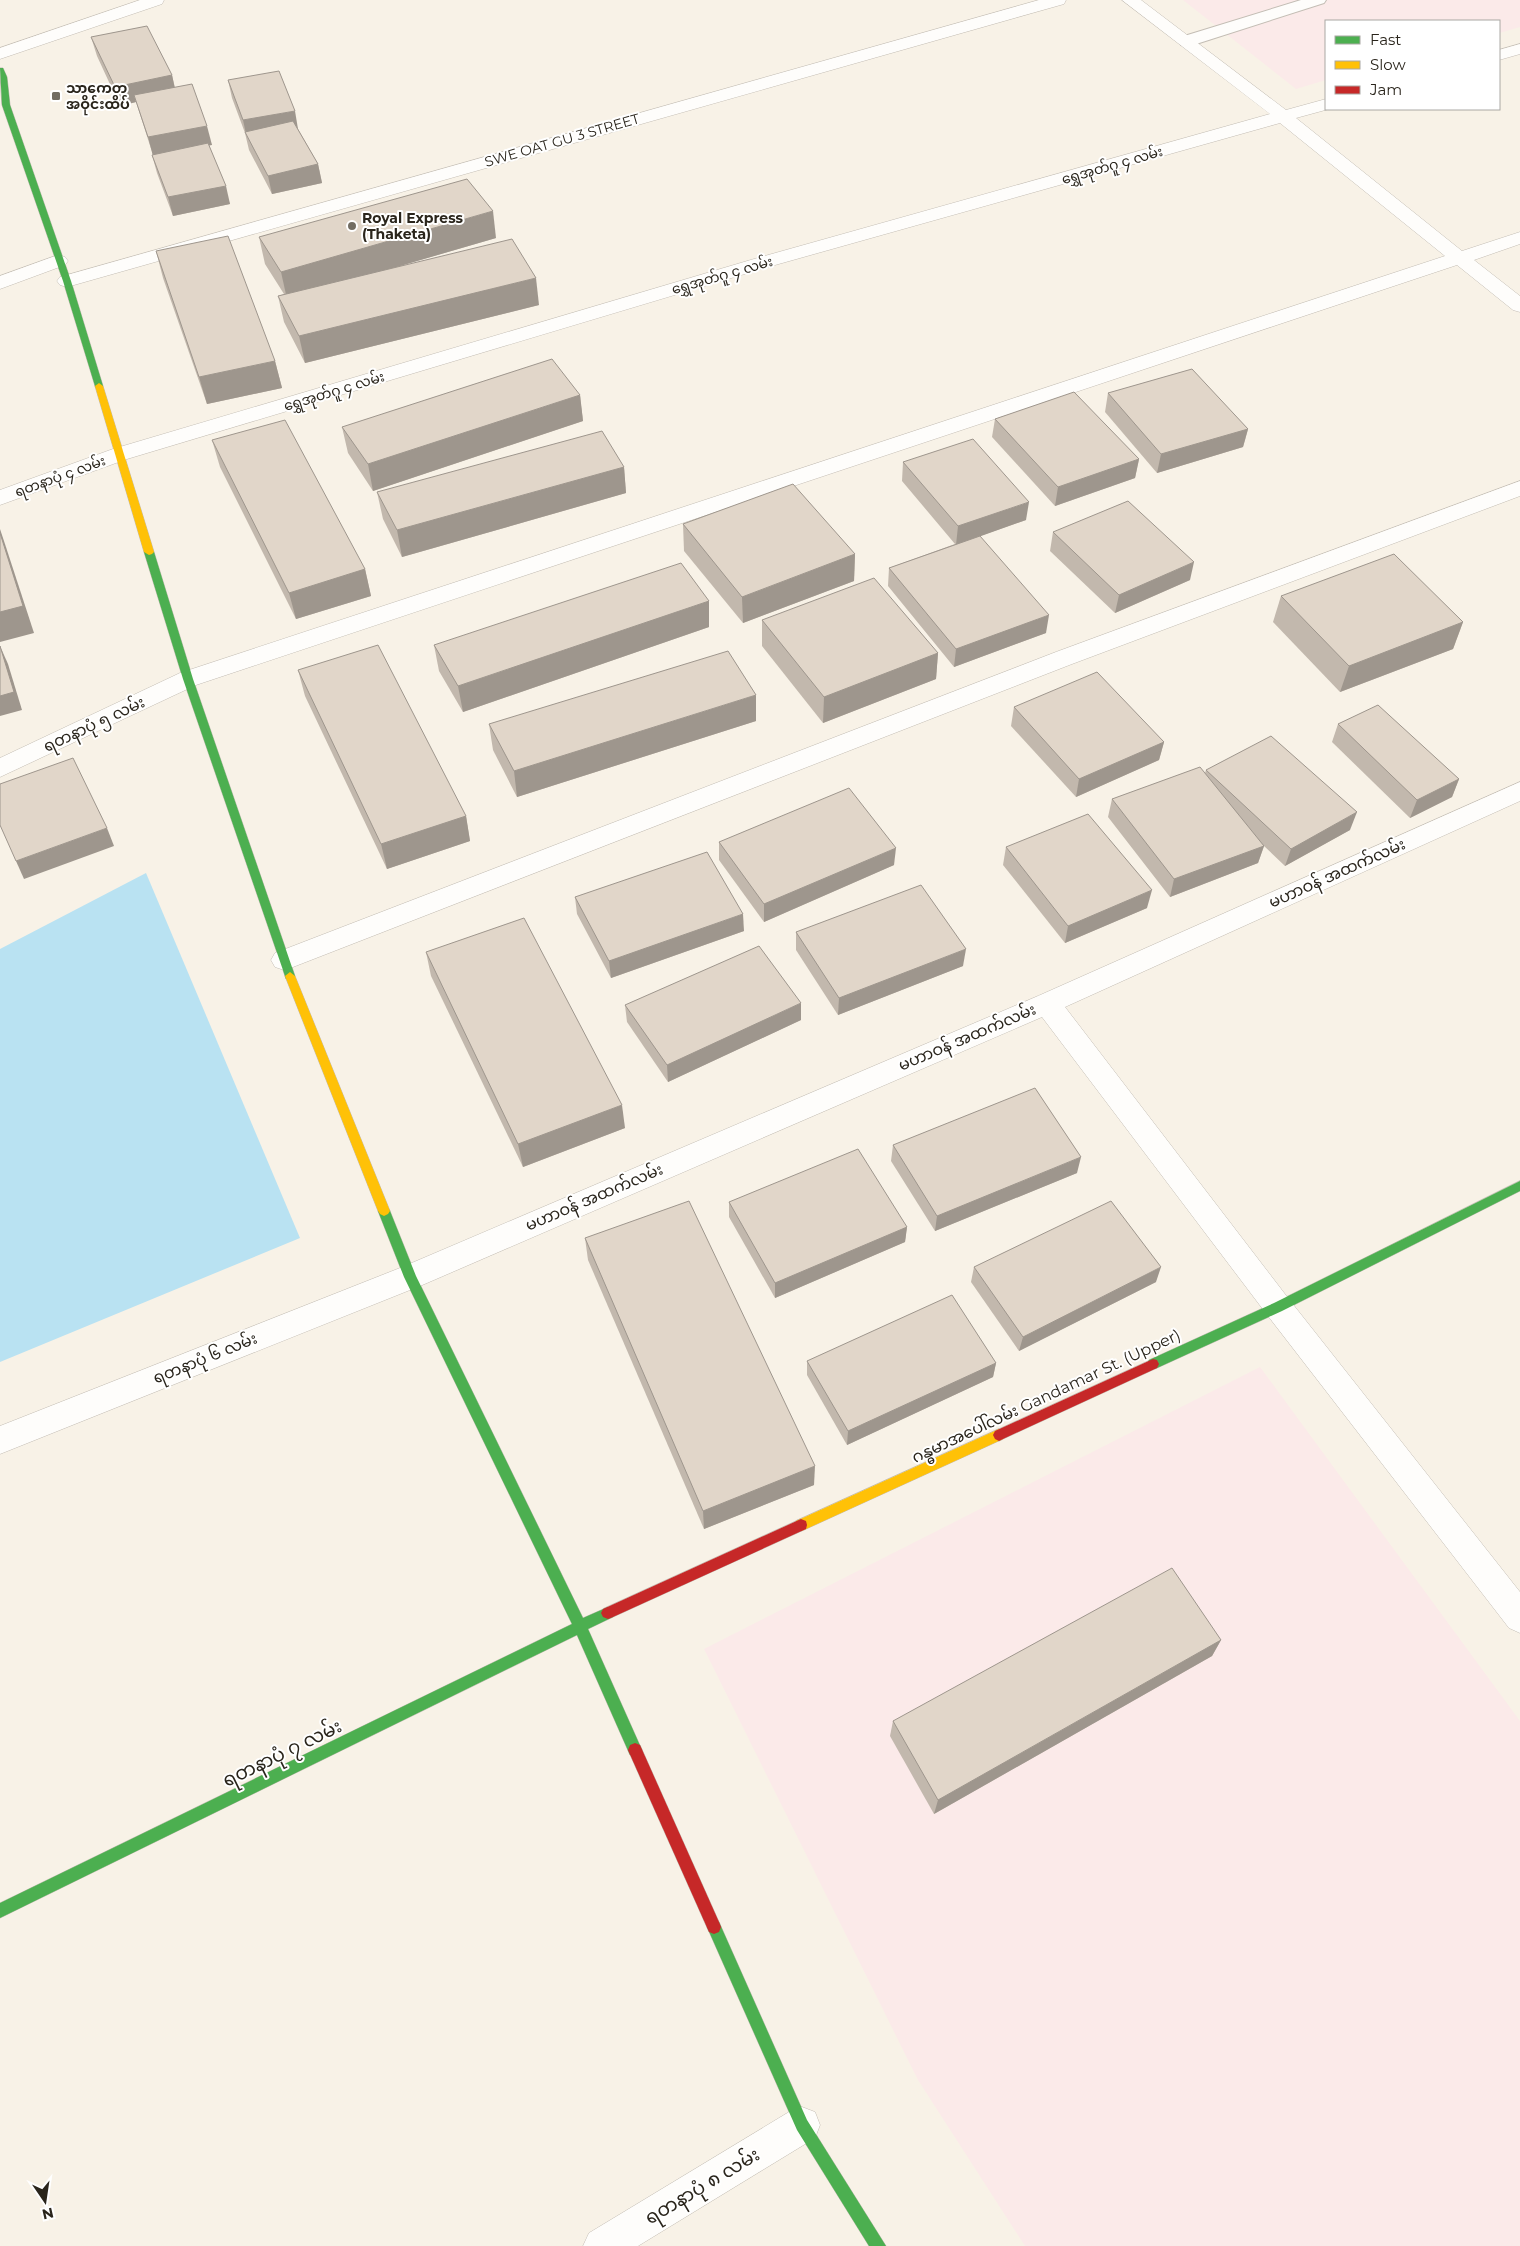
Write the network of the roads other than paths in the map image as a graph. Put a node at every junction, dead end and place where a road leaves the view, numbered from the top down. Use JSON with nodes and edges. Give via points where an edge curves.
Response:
{"nodes":[{"id":1,"x":156,"y":0,"type":"edge"},
{"id":2,"x":1058,"y":0,"type":"edge"},
{"id":3,"x":1130,"y":0,"type":"edge"},
{"id":4,"x":1318,"y":0,"type":"edge"},
{"id":5,"x":1187,"y":41,"type":"junction"},
{"id":6,"x":1520,"y":49,"type":"edge"},
{"id":7,"x":0,"y":54,"type":"edge"},
{"id":8,"x":1500,"y":55,"type":"edge"},
{"id":9,"x":0,"y":70,"type":"edge"},
{"id":10,"x":1325,"y":104,"type":"edge"},
{"id":11,"x":3,"y":106,"type":"edge"},
{"id":12,"x":1284,"y":117,"type":"junction"},
{"id":13,"x":1520,"y":238,"type":"edge"},
{"id":14,"x":1459,"y":258,"type":"junction"},
{"id":15,"x":58,"y":261,"type":"junction"},
{"id":16,"x":67,"y":281,"type":"junction"},
{"id":17,"x":0,"y":284,"type":"edge"},
{"id":18,"x":1520,"y":306,"type":"edge"},
{"id":19,"x":120,"y":454,"type":"junction"},
{"id":20,"x":1520,"y":488,"type":"edge"},
{"id":21,"x":0,"y":498,"type":"edge"},
{"id":22,"x":188,"y":679,"type":"junction"},
{"id":23,"x":0,"y":768,"type":"edge"},
{"id":24,"x":1520,"y":791,"type":"edge"},
{"id":25,"x":284,"y":960,"type":"junction"},
{"id":26,"x":1047,"y":1003,"type":"junction"},
{"id":27,"x":1520,"y":1186,"type":"edge"},
{"id":28,"x":410,"y":1276,"type":"junction"},
{"id":29,"x":1278,"y":1307,"type":"junction"},
{"id":30,"x":0,"y":1440,"type":"edge"},
{"id":31,"x":1520,"y":1617,"type":"edge"},
{"id":32,"x":580,"y":1626,"type":"junction"},
{"id":33,"x":0,"y":1911,"type":"edge"},
{"id":34,"x":802,"y":2125,"type":"junction"},
{"id":35,"x":602,"y":2246,"type":"edge"},
{"id":36,"x":878,"y":2246,"type":"edge"}],
"edges":[{"from":1,"to":7,"type":"street"},
{"from":2,"to":16,"type":"street","name":"SWE OAT GU 3 STREET"},
{"from":3,"to":5,"type":"street"},
{"from":4,"to":5,"type":"lane"},
{"from":5,"to":12,"type":"street"},
{"from":6,"to":8,"type":"street"},
{"from":9,"to":11,"type":"main road"},
{"from":10,"to":12,"type":"street","name":"ရွှေအုတ်ဂူ ၄ လမ်း"},
{"from":11,"to":15,"type":"main road"},
{"from":12,"to":14,"type":"street"},
{"from":12,"to":19,"type":"street","name":"ရွှေအုတ်ဂူ ၄ လမ်း","via":[[761,263]]},
{"from":13,"to":14,"type":"street","name":"ရတနာပုံ ၅ လမ်း"},
{"from":14,"to":18,"type":"street"},
{"from":14,"to":22,"type":"street","name":"ရတနာပုံ ၅ လမ်း"},
{"from":15,"to":16,"type":"main road"},
{"from":15,"to":17,"type":"street"},
{"from":16,"to":19,"type":"main road"},
{"from":19,"to":21,"type":"street","name":"ရတနာပုံ ၄ လမ်း"},
{"from":19,"to":22,"type":"main road"},
{"from":20,"to":25,"type":"street","via":[[1064,658]]},
{"from":22,"to":23,"type":"street","name":"ရတနာပုံ ၅ လမ်း"},
{"from":22,"to":25,"type":"main road"},
{"from":24,"to":26,"type":"street","name":"မဟာဝန် အထက်လမ်း"},
{"from":25,"to":28,"type":"main road"},
{"from":26,"to":28,"type":"street","name":"မဟာဝန် အထက်လမ်း"},
{"from":26,"to":29,"type":"street"},
{"from":27,"to":29,"type":"main road","name":"ဂန္ဓမာအပေါ်လမ်း Gandamar St. (Upper)"},
{"from":28,"to":30,"type":"street","name":"ရတနာပုံ ၆ လမ်း"},
{"from":28,"to":32,"type":"main road"},
{"from":29,"to":31,"type":"street"},
{"from":29,"to":32,"type":"main road","name":"ဂန္ဓမာအပေါ်လမ်း Gandamar St. (Upper)"},
{"from":32,"to":33,"type":"main road","name":"ရတနာပုံ ၇ လမ်း"},
{"from":32,"to":34,"type":"main road"},
{"from":34,"to":35,"type":"street","name":"ရတနာပုံ ၈ လမ်း"},
{"from":34,"to":36,"type":"main road"}]}
